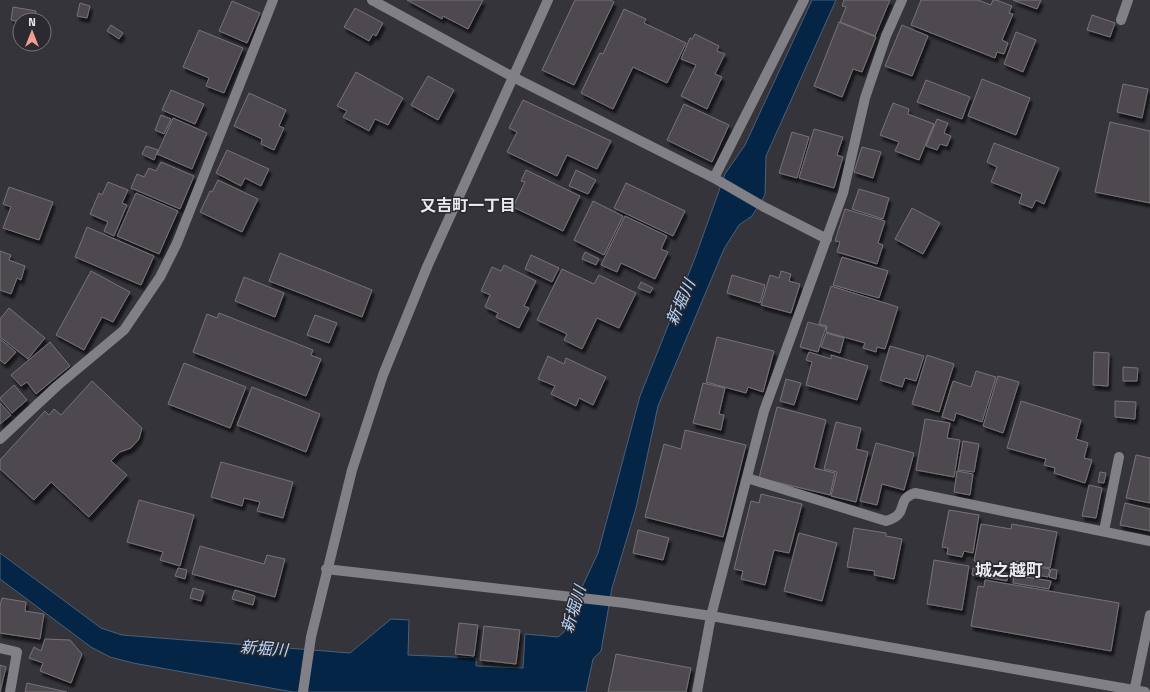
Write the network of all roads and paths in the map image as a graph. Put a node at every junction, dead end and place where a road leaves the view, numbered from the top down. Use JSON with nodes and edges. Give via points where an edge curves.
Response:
{"nodes":[{"id":1,"x":273,"y":0,"type":"edge"},
{"id":2,"x":372,"y":0,"type":"edge"},
{"id":3,"x":548,"y":0,"type":"edge"},
{"id":4,"x":804,"y":0,"type":"edge"},
{"id":5,"x":902,"y":0,"type":"edge"},
{"id":6,"x":1128,"y":0,"type":"edge"},
{"id":7,"x":1121,"y":20,"type":"dead end"},
{"id":8,"x":513,"y":77,"type":"junction"},
{"id":9,"x":714,"y":178,"type":"junction"},
{"id":10,"x":827,"y":239,"type":"junction"},
{"id":11,"x":0,"y":439,"type":"edge"},
{"id":12,"x":1119,"y":457,"type":"dead end"},
{"id":13,"x":747,"y":478,"type":"junction"},
{"id":14,"x":1104,"y":531,"type":"junction"},
{"id":15,"x":1150,"y":541,"type":"edge"},
{"id":16,"x":326,"y":569,"type":"junction"},
{"id":17,"x":1150,"y":615,"type":"edge"},
{"id":18,"x":711,"y":616,"type":"junction"},
{"id":19,"x":0,"y":648,"type":"edge"},
{"id":20,"x":1134,"y":691,"type":"edge"},
{"id":21,"x":10,"y":692,"type":"edge"},
{"id":22,"x":303,"y":692,"type":"edge"},
{"id":23,"x":697,"y":692,"type":"edge"},
{"id":24,"x":1145,"y":692,"type":"edge"}],
"edges":[{"from":1,"to":11,"type":"street","via":[[177,244],[160,277],[124,330],[57,386]]},
{"from":2,"to":8,"type":"street"},
{"from":3,"to":8,"type":"street"},
{"from":4,"to":9,"type":"street"},
{"from":5,"to":10,"type":"street","via":[[886,36],[865,98],[843,193]]},
{"from":6,"to":7,"type":"street"},
{"from":8,"to":9,"type":"street"},
{"from":8,"to":16,"type":"street","via":[[427,267],[383,375],[352,470]]},
{"from":9,"to":10,"type":"street"},
{"from":10,"to":13,"type":"street","via":[[764,411]]},
{"from":12,"to":14,"type":"street"},
{"from":13,"to":14,"type":"street","via":[[886,520],[900,514],[905,499],[915,493]]},
{"from":13,"to":18,"type":"street"},
{"from":14,"to":15,"type":"street"},
{"from":16,"to":18,"type":"street","via":[[625,603]]},
{"from":16,"to":22,"type":"street","via":[[311,636]]},
{"from":17,"to":20,"type":"street"},
{"from":18,"to":20,"type":"street"},
{"from":18,"to":23,"type":"street"},
{"from":19,"to":21,"type":"street","via":[[17,652]]},
{"from":20,"to":24,"type":"street"}]}
